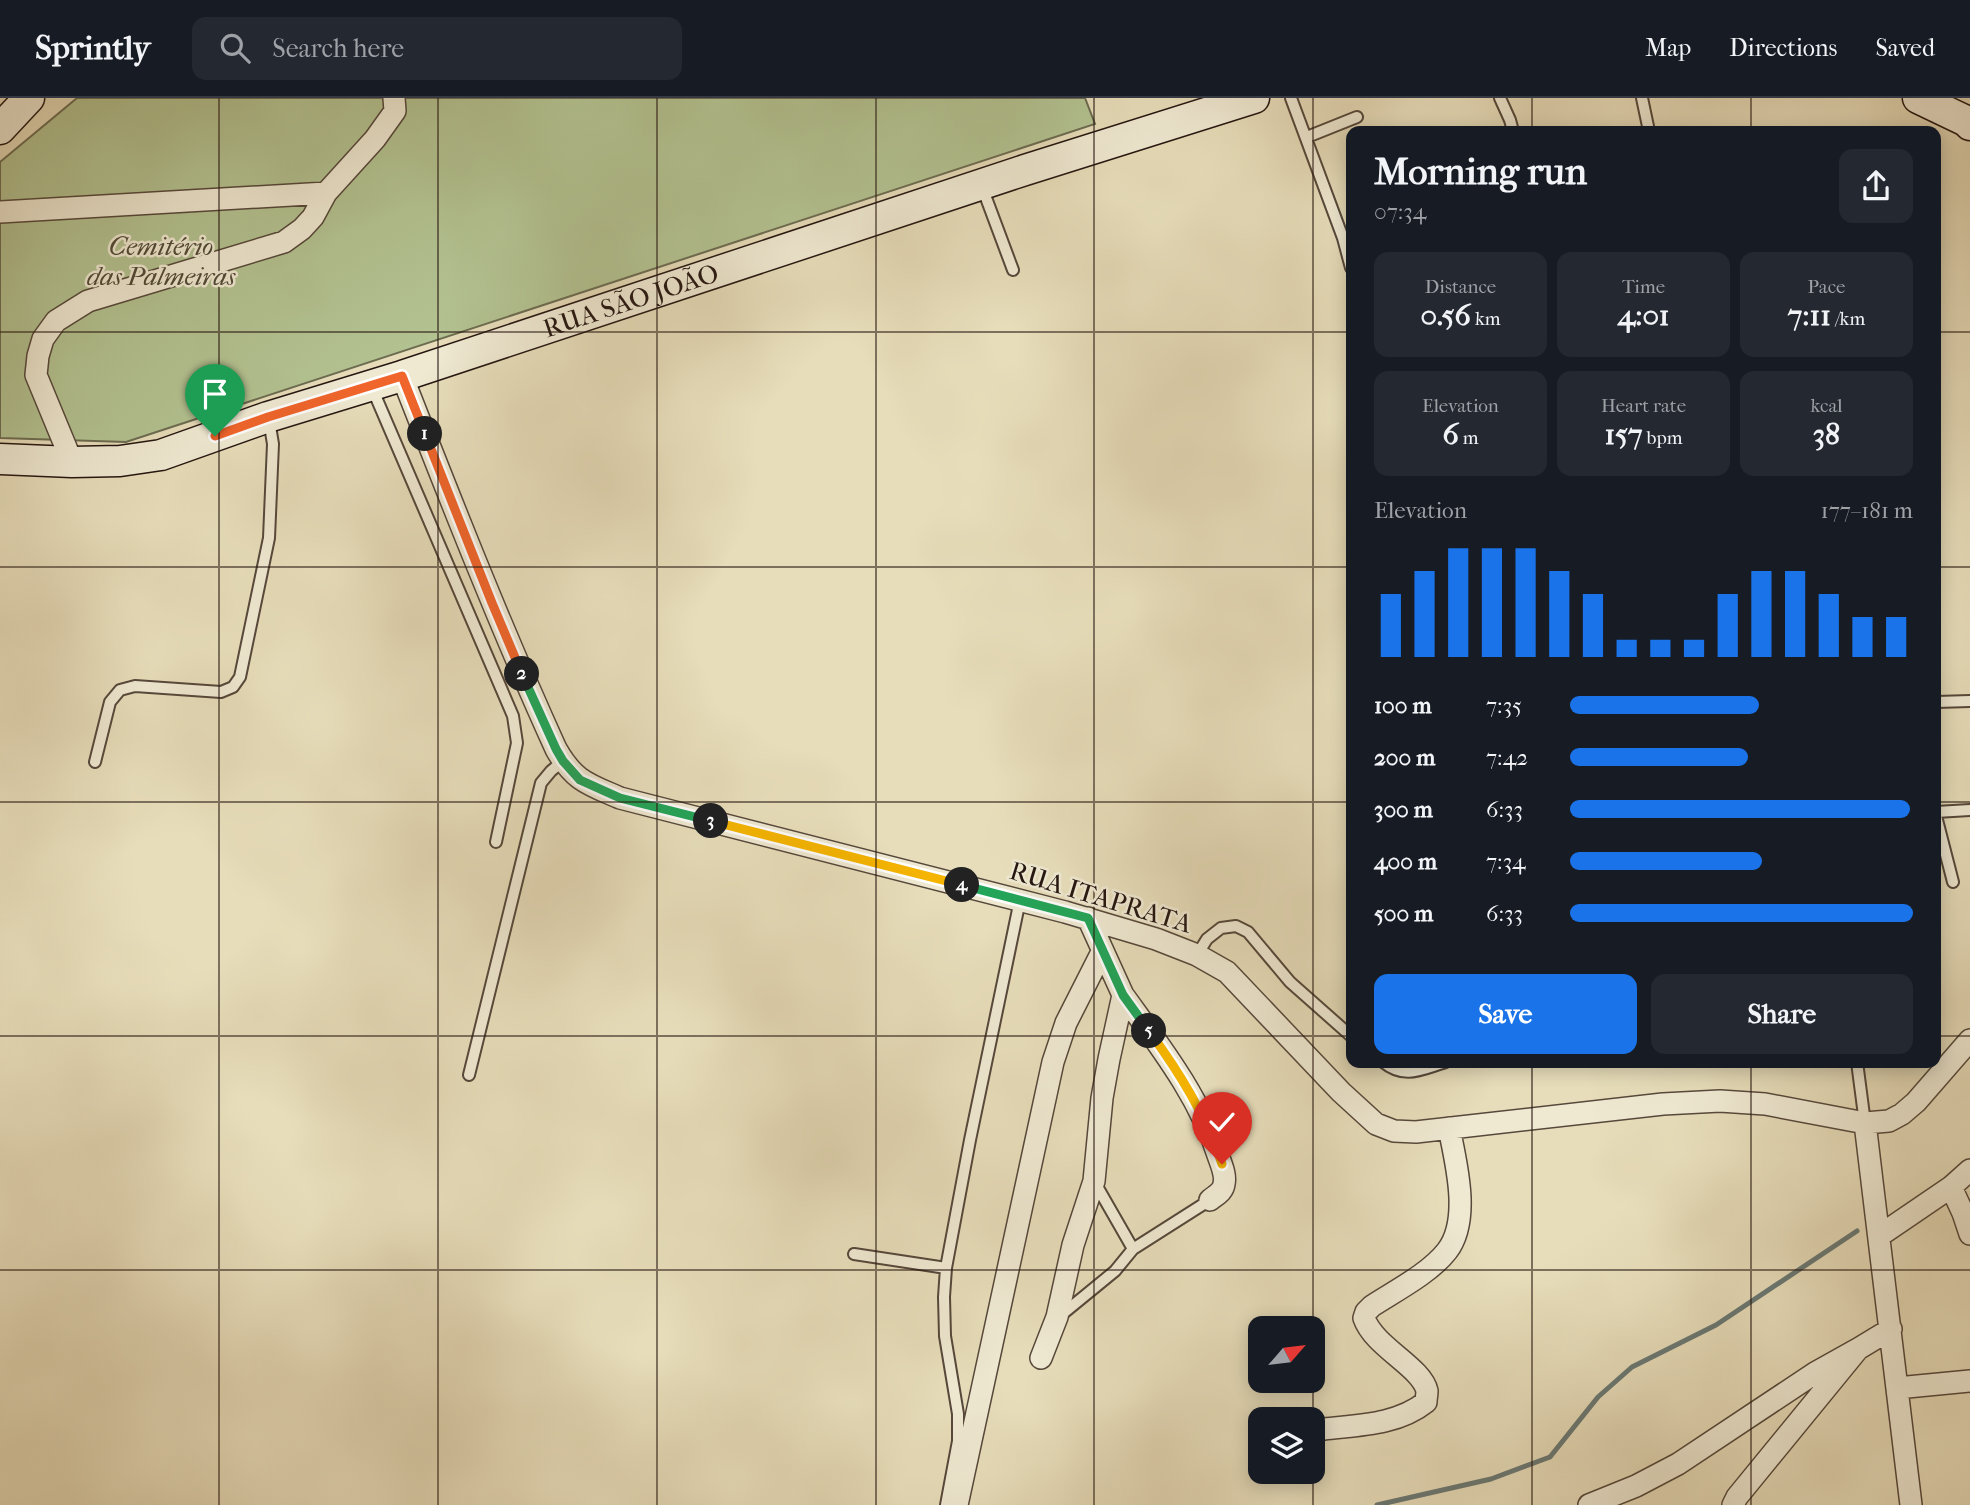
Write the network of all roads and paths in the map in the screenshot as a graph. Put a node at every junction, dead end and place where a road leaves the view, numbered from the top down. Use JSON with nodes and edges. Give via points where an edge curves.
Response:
{"nodes":[{"id":1,"x":29,"y":98,"type":"edge"},
{"id":2,"x":394,"y":98,"type":"edge"},
{"id":3,"x":1254,"y":98,"type":"edge"},
{"id":4,"x":1291,"y":98,"type":"edge"},
{"id":5,"x":1500,"y":98,"type":"edge"},
{"id":6,"x":1642,"y":98,"type":"edge"},
{"id":7,"x":1918,"y":98,"type":"edge"},
{"id":8,"x":1357,"y":117,"type":"dead end"},
{"id":9,"x":1970,"y":125,"type":"edge"},
{"id":10,"x":1512,"y":126,"type":"edge"},
{"id":11,"x":1648,"y":126,"type":"edge"},
{"id":12,"x":0,"y":129,"type":"edge"},
{"id":13,"x":1307,"y":137,"type":"junction"},
{"id":14,"x":981,"y":184,"type":"junction"},
{"id":15,"x":326,"y":193,"type":"junction"},
{"id":16,"x":0,"y":212,"type":"edge"},
{"id":17,"x":1346,"y":249,"type":"edge"},
{"id":18,"x":1013,"y":270,"type":"dead end"},
{"id":19,"x":402,"y":376,"type":"junction"},
{"id":20,"x":371,"y":385,"type":"junction"},
{"id":21,"x":268,"y":417,"type":"junction"},
{"id":22,"x":0,"y":459,"type":"edge"},
{"id":23,"x":72,"y":462,"type":"junction"},
{"id":24,"x":1970,"y":701,"type":"edge"},
{"id":25,"x":1941,"y":702,"type":"edge"},
{"id":26,"x":563,"y":761,"type":"junction"},
{"id":27,"x":95,"y":762,"type":"dead end"},
{"id":28,"x":1970,"y":810,"type":"edge"},
{"id":29,"x":1941,"y":813,"type":"edge"},
{"id":30,"x":1941,"y":834,"type":"edge"},
{"id":31,"x":496,"y":842,"type":"dead end"},
{"id":32,"x":1953,"y":882,"type":"dead end"},
{"id":33,"x":1020,"y":900,"type":"junction"},
{"id":34,"x":1088,"y":918,"type":"junction"},
{"id":35,"x":1102,"y":952,"type":"junction"},
{"id":36,"x":1197,"y":955,"type":"junction"},
{"id":37,"x":1123,"y":995,"type":"junction"},
{"id":38,"x":1346,"y":1032,"type":"edge"},
{"id":39,"x":1970,"y":1040,"type":"edge"},
{"id":40,"x":1391,"y":1068,"type":"edge"},
{"id":41,"x":1425,"y":1068,"type":"edge"},
{"id":42,"x":1858,"y":1068,"type":"edge"},
{"id":43,"x":469,"y":1075,"type":"dead end"},
{"id":44,"x":1866,"y":1123,"type":"junction"},
{"id":45,"x":1449,"y":1128,"type":"junction"},
{"id":46,"x":1970,"y":1170,"type":"edge"},
{"id":47,"x":1094,"y":1181,"type":"junction"},
{"id":48,"x":1951,"y":1186,"type":"junction"},
{"id":49,"x":1210,"y":1200,"type":"joint"},
{"id":50,"x":1970,"y":1234,"type":"edge"},
{"id":51,"x":1879,"y":1236,"type":"junction"},
{"id":52,"x":1133,"y":1249,"type":"junction"},
{"id":53,"x":854,"y":1254,"type":"dead end"},
{"id":54,"x":946,"y":1268,"type":"junction"},
{"id":55,"x":1057,"y":1317,"type":"junction"},
{"id":56,"x":1891,"y":1329,"type":"junction"},
{"id":57,"x":1858,"y":1349,"type":"junction"},
{"id":58,"x":1041,"y":1358,"type":"dead end"},
{"id":59,"x":1970,"y":1381,"type":"edge"},
{"id":60,"x":1897,"y":1388,"type":"junction"},
{"id":61,"x":1325,"y":1429,"type":"edge"},
{"id":62,"x":946,"y":1505,"type":"edge"},
{"id":63,"x":957,"y":1505,"type":"edge"},
{"id":64,"x":1589,"y":1505,"type":"edge"},
{"id":65,"x":1733,"y":1505,"type":"edge"},
{"id":66,"x":1911,"y":1505,"type":"edge"}],
"edges":[{"from":1,"to":12,"type":"street"},
{"from":2,"to":15,"type":"street","via":[[395,111],[375,139]]},
{"from":3,"to":14,"type":"street","name":"RUA SÃO JOÃO"},
{"from":4,"to":13,"type":"lane"},
{"from":5,"to":10,"type":"lane"},
{"from":6,"to":11,"type":"lane"},
{"from":7,"to":9,"type":"street"},
{"from":8,"to":13,"type":"lane"},
{"from":13,"to":17,"type":"lane"},
{"from":14,"to":18,"type":"lane"},
{"from":14,"to":19,"type":"street","name":"RUA SÃO JOÃO"},
{"from":15,"to":16,"type":"street"},
{"from":15,"to":23,"type":"street","via":[[313,217],[284,242],[88,300],[56,321],[37,356],[37,375]]},
{"from":19,"to":20,"type":"street","name":"RUA SÃO JOÃO"},
{"from":19,"to":26,"type":"street","name":"RUA ITAPRATA","via":[[492,603]]},
{"from":20,"to":21,"type":"street","name":"RUA SÃO JOÃO"},
{"from":20,"to":31,"type":"lane","via":[[513,716],[517,743]]},
{"from":21,"to":23,"type":"street","name":"RUA SÃO JOÃO","via":[[161,455]]},
{"from":21,"to":27,"type":"lane","via":[[273,444],[269,538],[240,677],[233,687],[221,692],[135,686],[120,690],[110,702]]},
{"from":22,"to":23,"type":"street","name":"RUA SÃO JOÃO"},
{"from":24,"to":25,"type":"lane"},
{"from":26,"to":33,"type":"street","name":"RUA ITAPRATA","via":[[580,780],[620,798]]},
{"from":26,"to":43,"type":"lane","via":[[541,783]]},
{"from":28,"to":29,"type":"lane"},
{"from":30,"to":32,"type":"lane"},
{"from":33,"to":34,"type":"street","name":"RUA ITAPRATA"},
{"from":33,"to":54,"type":"lane"},
{"from":34,"to":35,"type":"street"},
{"from":34,"to":36,"type":"street","name":"RUA ITAPRATA"},
{"from":35,"to":37,"type":"street"},
{"from":35,"to":63,"type":"street","via":[[1066,1023],[1053,1062]]},
{"from":36,"to":38,"type":"lane","via":[[1207,939],[1222,928],[1236,926],[1248,932],[1290,982]]},
{"from":36,"to":45,"type":"street","name":"RUA ITAPRATA","via":[[1227,972],[1376,1124],[1394,1131]]},
{"from":37,"to":47,"type":"street","via":[[1102,1098]]},
{"from":37,"to":49,"type":"street","via":[[1176,1069],[1213,1138],[1224,1186]]},
{"from":39,"to":44,"type":"street","via":[[1902,1114],[1889,1121]]},
{"from":40,"to":41,"type":"lane","via":[[1407,1073]]},
{"from":42,"to":44,"type":"lane"},
{"from":44,"to":45,"type":"street","name":"RUA ITAPRATA","via":[[1765,1104],[1720,1101]]},
{"from":44,"to":51,"type":"street"},
{"from":45,"to":61,"type":"street","via":[[1458,1172],[1457,1232],[1432,1267],[1372,1306],[1364,1318],[1373,1334],[1422,1380],[1426,1402],[1384,1422]]},
{"from":46,"to":48,"type":"street"},
{"from":47,"to":52,"type":"lane"},
{"from":47,"to":55,"type":"street"},
{"from":48,"to":50,"type":"street"},
{"from":48,"to":51,"type":"street"},
{"from":49,"to":52,"type":"lane"},
{"from":51,"to":56,"type":"street"},
{"from":52,"to":55,"type":"lane","via":[[1115,1271]]},
{"from":53,"to":54,"type":"lane"},
{"from":54,"to":62,"type":"lane","via":[[945,1336],[956,1393],[958,1441]]},
{"from":55,"to":58,"type":"street"},
{"from":56,"to":57,"type":"street"},
{"from":56,"to":60,"type":"street"},
{"from":57,"to":64,"type":"street","via":[[1678,1464]]},
{"from":57,"to":65,"type":"street"},
{"from":59,"to":60,"type":"street"},
{"from":60,"to":66,"type":"street"}]}
